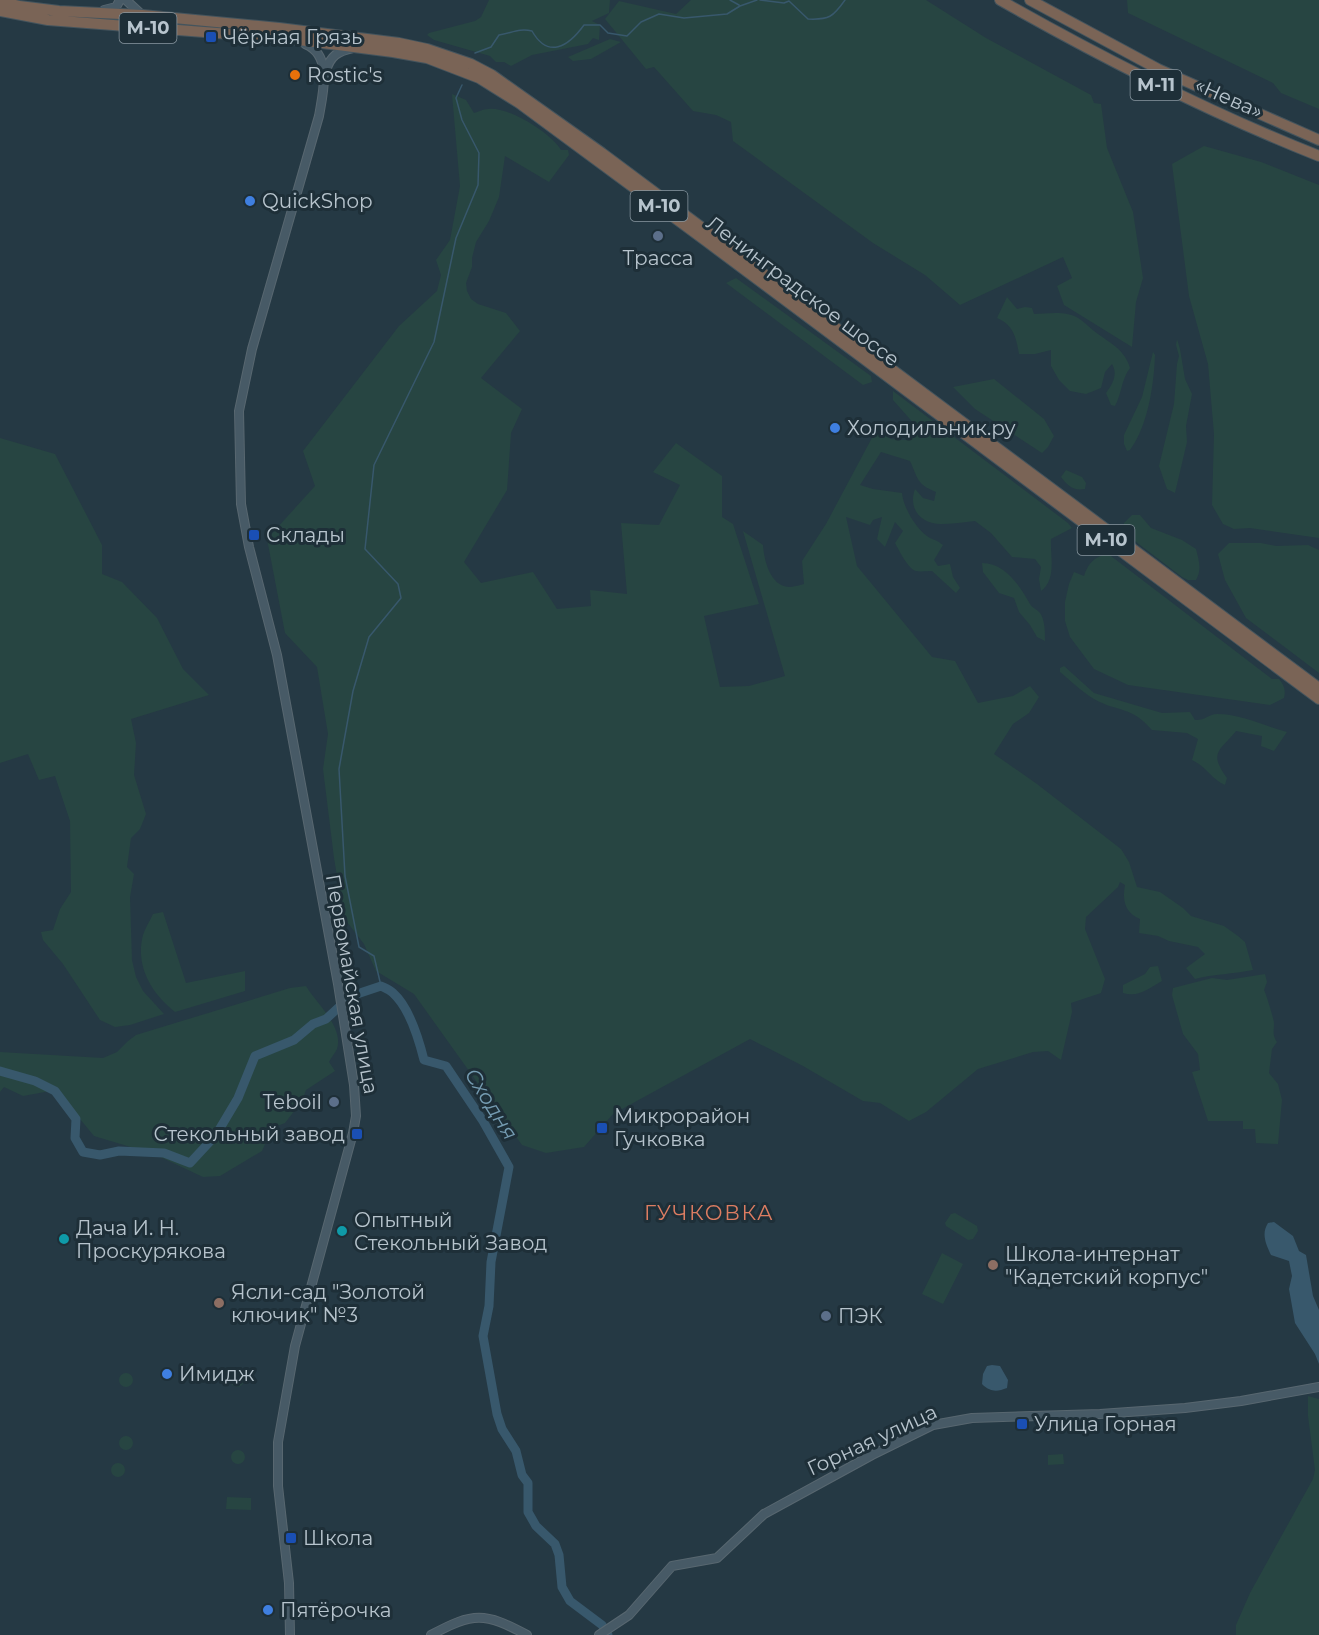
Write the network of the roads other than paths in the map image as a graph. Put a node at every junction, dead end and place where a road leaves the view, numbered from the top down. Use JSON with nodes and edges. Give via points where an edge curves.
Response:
{"nodes":[{"id":1,"x":120,"y":0,"type":"edge"},
{"id":2,"x":126,"y":0,"type":"edge"},
{"id":3,"x":1000,"y":0,"type":"edge"},
{"id":4,"x":1030,"y":0,"type":"edge"},
{"id":5,"x":0,"y":1,"type":"edge"},
{"id":6,"x":0,"y":11,"type":"edge"},
{"id":7,"x":94,"y":12,"type":"junction"},
{"id":8,"x":142,"y":15,"type":"junction"},
{"id":9,"x":297,"y":40,"type":"junction"},
{"id":10,"x":357,"y":47,"type":"junction"},
{"id":11,"x":323,"y":80,"type":"junction"},
{"id":12,"x":1319,"y":140,"type":"edge"},
{"id":13,"x":1319,"y":156,"type":"edge"},
{"id":14,"x":1319,"y":688,"type":"edge"},
{"id":15,"x":1319,"y":699,"type":"edge"},
{"id":16,"x":1319,"y":1387,"type":"edge"},
{"id":17,"x":600,"y":1634,"type":"edge"},
{"id":18,"x":290,"y":1635,"type":"edge"},
{"id":19,"x":431,"y":1635,"type":"edge"},
{"id":20,"x":527,"y":1635,"type":"edge"}],
"edges":[{"from":1,"to":7,"type":"main road","via":[[116,7]]},
{"from":2,"to":8,"type":"main road"},
{"from":3,"to":13,"type":"highway","name":"«Нева»","number":"М-11","via":[[1152,82]]},
{"from":4,"to":12,"type":"highway","name":"«Нева»","number":"М-11","via":[[1158,69]]},
{"from":5,"to":7,"type":"highway","name":"Ленинградское шоссе","number":"М-10","via":[[40,9]]},
{"from":6,"to":9,"type":"highway","name":"Ленинградское шоссе","number":"М-10","via":[[48,20]]},
{"from":7,"to":8,"type":"highway","name":"Ленинградское шоссе","number":"М-10"},
{"from":8,"to":14,"type":"highway","name":"Ленинградское шоссе","number":"М-10","via":[[399,43],[448,56],[492,75]]},
{"from":9,"to":10,"type":"highway","name":"Ленинградское шоссе","number":"М-10"},
{"from":9,"to":11,"type":"main road","via":[[312,46],[320,55]]},
{"from":10,"to":11,"type":"main road","via":[[332,57]]},
{"from":10,"to":15,"type":"highway","name":"Ленинградское шоссе","number":"М-10","via":[[427,58],[479,78],[509,96]]},
{"from":11,"to":18,"type":"main road","name":"Первомайская улица","via":[[319,116],[252,349],[239,411],[241,504],[277,655],[354,1085],[355,1125],[295,1346],[278,1442]]},
{"from":16,"to":17,"type":"main road","name":"Горная улица","via":[[1185,1408],[972,1418],[933,1425],[764,1514],[717,1558],[672,1566],[628,1615]]},
{"from":19,"to":20,"type":"main road","via":[[463,1620],[483,1616]]}]}
